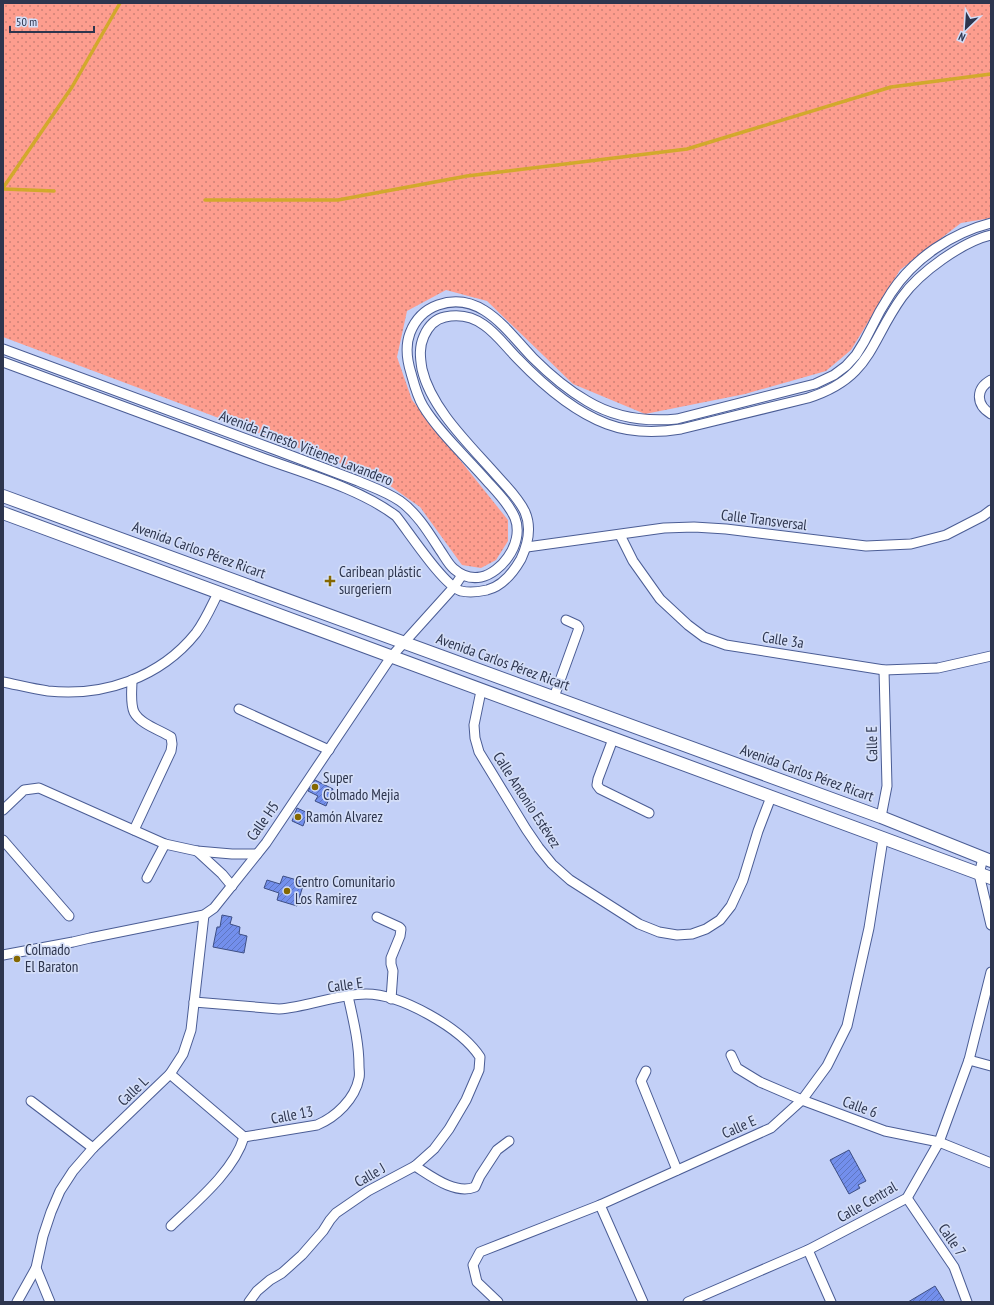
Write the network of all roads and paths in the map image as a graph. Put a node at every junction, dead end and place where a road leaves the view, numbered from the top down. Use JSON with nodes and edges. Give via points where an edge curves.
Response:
{"nodes":[{"id":1,"x":991,"y":223,"type":"edge"},
{"id":2,"x":991,"y":235,"type":"edge"},
{"id":3,"x":3,"y":349,"type":"edge"},
{"id":4,"x":3,"y":362,"type":"edge"},
{"id":5,"x":991,"y":380,"type":"edge"},
{"id":6,"x":815,"y":384,"type":"junction"},
{"id":7,"x":821,"y":394,"type":"junction"},
{"id":8,"x":991,"y":414,"type":"edge"},
{"id":9,"x":3,"y":496,"type":"edge"},
{"id":10,"x":991,"y":510,"type":"edge"},
{"id":11,"x":3,"y":514,"type":"edge"},
{"id":12,"x":526,"y":515,"type":"junction"},
{"id":13,"x":514,"y":517,"type":"junction"},
{"id":14,"x":620,"y":534,"type":"junction"},
{"id":15,"x":527,"y":547,"type":"junction"},
{"id":16,"x":462,"y":575,"type":"junction"},
{"id":17,"x":454,"y":587,"type":"junction"},
{"id":18,"x":218,"y":593,"type":"junction"},
{"id":19,"x":566,"y":620,"type":"dead end"},
{"id":20,"x":405,"y":642,"type":"junction"},
{"id":21,"x":392,"y":657,"type":"junction"},
{"id":22,"x":991,"y":658,"type":"edge"},
{"id":23,"x":884,"y":670,"type":"junction"},
{"id":24,"x":132,"y":680,"type":"junction"},
{"id":25,"x":3,"y":682,"type":"edge"},
{"id":26,"x":481,"y":690,"type":"junction"},
{"id":27,"x":554,"y":697,"type":"junction"},
{"id":28,"x":239,"y":708,"type":"dead end"},
{"id":29,"x":613,"y":740,"type":"junction"},
{"id":30,"x":329,"y":750,"type":"junction"},
{"id":31,"x":771,"y":797,"type":"junction"},
{"id":32,"x":3,"y":810,"type":"edge"},
{"id":33,"x":649,"y":812,"type":"dead end"},
{"id":34,"x":881,"y":817,"type":"junction"},
{"id":35,"x":134,"y":830,"type":"junction"},
{"id":36,"x":883,"y":839,"type":"junction"},
{"id":37,"x":3,"y":840,"type":"edge"},
{"id":38,"x":165,"y":844,"type":"junction"},
{"id":39,"x":197,"y":851,"type":"junction"},
{"id":40,"x":257,"y":854,"type":"junction"},
{"id":41,"x":987,"y":860,"type":"edge"},
{"id":42,"x":978,"y":874,"type":"junction"},
{"id":43,"x":147,"y":878,"type":"dead end"},
{"id":44,"x":991,"y":878,"type":"edge"},
{"id":45,"x":232,"y":886,"type":"junction"},
{"id":46,"x":69,"y":916,"type":"dead end"},
{"id":47,"x":204,"y":916,"type":"junction"},
{"id":48,"x":377,"y":917,"type":"dead end"},
{"id":49,"x":991,"y":925,"type":"edge"},
{"id":50,"x":3,"y":955,"type":"edge"},
{"id":51,"x":991,"y":973,"type":"edge"},
{"id":52,"x":348,"y":996,"type":"junction"},
{"id":53,"x":391,"y":999,"type":"junction"},
{"id":54,"x":194,"y":1002,"type":"junction"},
{"id":55,"x":731,"y":1055,"type":"dead end"},
{"id":56,"x":480,"y":1057,"type":"joint"},
{"id":57,"x":969,"y":1060,"type":"junction"},
{"id":58,"x":991,"y":1066,"type":"edge"},
{"id":59,"x":646,"y":1071,"type":"dead end"},
{"id":60,"x":170,"y":1074,"type":"junction"},
{"id":61,"x":802,"y":1100,"type":"junction"},
{"id":62,"x":31,"y":1101,"type":"dead end"},
{"id":63,"x":244,"y":1138,"type":"junction"},
{"id":64,"x":509,"y":1141,"type":"dead end"},
{"id":65,"x":939,"y":1142,"type":"junction"},
{"id":66,"x":93,"y":1148,"type":"junction"},
{"id":67,"x":991,"y":1163,"type":"edge"},
{"id":68,"x":415,"y":1166,"type":"junction"},
{"id":69,"x":677,"y":1170,"type":"junction"},
{"id":70,"x":907,"y":1198,"type":"junction"},
{"id":71,"x":600,"y":1204,"type":"junction"},
{"id":72,"x":171,"y":1226,"type":"dead end"},
{"id":73,"x":808,"y":1250,"type":"junction"},
{"id":74,"x":36,"y":1268,"type":"junction"},
{"id":75,"x":17,"y":1302,"type":"edge"},
{"id":76,"x":50,"y":1302,"type":"edge"},
{"id":77,"x":249,"y":1302,"type":"edge"},
{"id":78,"x":498,"y":1302,"type":"edge"},
{"id":79,"x":643,"y":1302,"type":"edge"},
{"id":80,"x":688,"y":1302,"type":"edge"},
{"id":81,"x":831,"y":1302,"type":"edge"},
{"id":82,"x":966,"y":1302,"type":"edge"}],
"edges":[{"from":1,"to":6,"type":"street","via":[[958,234],[908,271],[891,293],[856,355],[834,375]]},
{"from":2,"to":7,"type":"street","name":"Avenida Ernesto Vitienes Lavandero","via":[[962,246],[911,286],[858,370]]},
{"from":3,"to":16,"type":"street","name":"Avenida Ernesto Vitienes Lavandero","via":[[314,464],[389,495],[412,511],[451,567]]},
{"from":4,"to":17,"type":"street","name":"Avenida Ernesto Vitienes Lavandero","via":[[343,488],[376,503],[396,516],[436,569]]},
{"from":5,"to":8,"type":"street","via":[[985,383],[979,394],[982,406]]},
{"from":6,"to":7,"type":"street"},
{"from":6,"to":13,"type":"street","via":[[677,419],[634,419],[601,409],[586,401],[534,360],[501,323],[478,307],[449,302],[435,306],[422,314],[409,336],[408,364],[421,403]]},
{"from":7,"to":12,"type":"street","name":"Avenida Ernesto Vitienes Lavandero","via":[[681,429],[651,432],[623,429],[593,418],[563,398],[531,372],[483,324],[467,316],[436,320],[429,327],[420,347],[429,391],[450,422],[511,491]]},
{"from":9,"to":20,"type":"main road","name":"Avenida Carlos Pérez Ricart"},
{"from":10,"to":14,"type":"street","name":"Calle Transversal","via":[[946,535],[911,544],[866,546],[694,527]]},
{"from":11,"to":18,"type":"main road"},
{"from":12,"to":13,"type":"street"},
{"from":12,"to":15,"type":"street","name":"Avenida Ernesto Vitienes Lavandero","via":[[529,535]]},
{"from":13,"to":16,"type":"street","via":[[517,530],[515,545],[508,558],[487,576],[476,578]]},
{"from":14,"to":15,"type":"street","name":"Calle Transversal"},
{"from":14,"to":23,"type":"street","name":"Calle 3a","via":[[633,561],[652,589],[688,625],[704,637],[726,645]]},
{"from":15,"to":17,"type":"street","name":"Avenida Ernesto Vitienes Lavandero","via":[[510,576],[493,589],[471,593]]},
{"from":16,"to":17,"type":"street","name":"Calle H5"},
{"from":17,"to":20,"type":"street","name":"Calle H5"},
{"from":18,"to":21,"type":"main road"},
{"from":18,"to":24,"type":"street","via":[[196,633],[186,644],[158,667]]},
{"from":19,"to":27,"type":"street","via":[[579,628]]},
{"from":20,"to":21,"type":"street","name":"Calle H5"},
{"from":20,"to":27,"type":"main road","name":"Avenida Carlos Pérez Ricart"},
{"from":21,"to":26,"type":"main road"},
{"from":21,"to":30,"type":"street","name":"Calle H5"},
{"from":22,"to":23,"type":"street","name":"Calle 3a","via":[[938,668]]},
{"from":23,"to":34,"type":"street","name":"Calle E","via":[[887,786]]},
{"from":24,"to":25,"type":"street","via":[[110,688],[66,692]]},
{"from":24,"to":35,"type":"street","via":[[133,711],[144,722],[171,737],[172,744]]},
{"from":26,"to":29,"type":"main road"},
{"from":26,"to":31,"type":"street","name":"Calle Antonio Estévez","via":[[474,725],[479,752],[539,848],[570,880],[639,924],[659,932],[692,934],[720,920],[731,906],[743,880]]},
{"from":27,"to":34,"type":"main road","name":"Avenida Carlos Pérez Ricart"},
{"from":28,"to":30,"type":"street"},
{"from":29,"to":31,"type":"main road"},
{"from":29,"to":33,"type":"street","via":[[597,785],[600,789]]},
{"from":30,"to":40,"type":"street","name":"Calle H5"},
{"from":31,"to":36,"type":"main road"},
{"from":32,"to":35,"type":"street","via":[[24,790],[39,788]]},
{"from":34,"to":41,"type":"main road","name":"Avenida Carlos Pérez Ricart"},
{"from":35,"to":38,"type":"street"},
{"from":36,"to":42,"type":"main road"},
{"from":36,"to":61,"type":"street","name":"Calle E","via":[[869,928],[847,1026],[827,1066]]},
{"from":37,"to":46,"type":"street"},
{"from":38,"to":39,"type":"street"},
{"from":38,"to":43,"type":"street"},
{"from":39,"to":40,"type":"street"},
{"from":39,"to":45,"type":"street"},
{"from":40,"to":45,"type":"street","name":"Calle H5"},
{"from":41,"to":42,"type":"street"},
{"from":42,"to":44,"type":"main road"},
{"from":42,"to":49,"type":"street"},
{"from":45,"to":47,"type":"street","name":"Calle H5"},
{"from":47,"to":50,"type":"street"},
{"from":47,"to":54,"type":"street","name":"Calle L"},
{"from":48,"to":53,"type":"street","via":[[401,929],[391,958]]},
{"from":51,"to":57,"type":"street","name":"Calle Central"},
{"from":52,"to":53,"type":"street","name":"Calle E","via":[[367,994]]},
{"from":52,"to":54,"type":"street","name":"Calle E","via":[[279,1009]]},
{"from":52,"to":63,"type":"street","name":"Calle 13","via":[[359,1049],[359,1078],[344,1107],[318,1125]]},
{"from":53,"to":56,"type":"street","name":"Calle E","via":[[419,1010],[452,1028]]},
{"from":54,"to":60,"type":"street","name":"Calle L","via":[[191,1030],[183,1054]]},
{"from":55,"to":61,"type":"street","name":"Calle 6","via":[[736,1068],[760,1082]]},
{"from":56,"to":68,"type":"street","name":"Calle J","via":[[479,1070],[466,1100],[449,1129],[434,1149]]},
{"from":57,"to":58,"type":"street"},
{"from":57,"to":65,"type":"street","name":"Calle Central"},
{"from":59,"to":69,"type":"street","via":[[641,1080]]},
{"from":60,"to":63,"type":"street"},
{"from":60,"to":66,"type":"street","name":"Calle L"},
{"from":61,"to":65,"type":"street","name":"Calle 6","via":[[885,1131]]},
{"from":61,"to":69,"type":"street","name":"Calle E","via":[[771,1128]]},
{"from":62,"to":66,"type":"street"},
{"from":63,"to":72,"type":"street","via":[[235,1159],[224,1174]]},
{"from":64,"to":68,"type":"street","via":[[497,1150],[475,1187],[469,1189],[437,1180]]},
{"from":65,"to":67,"type":"street","name":"Calle 6"},
{"from":65,"to":70,"type":"street","name":"Calle Central"},
{"from":66,"to":74,"type":"street","name":"Calle L","via":[[60,1191],[43,1236]]},
{"from":68,"to":77,"type":"street","name":"Calle J","via":[[368,1191],[336,1213],[302,1255],[257,1291]]},
{"from":69,"to":71,"type":"street","name":"Calle E"},
{"from":70,"to":73,"type":"street","name":"Calle Central"},
{"from":70,"to":82,"type":"street","name":"Calle 7","via":[[954,1266]]},
{"from":71,"to":78,"type":"street","name":"Calle E","via":[[480,1252],[473,1265],[477,1282]]},
{"from":71,"to":79,"type":"street"},
{"from":73,"to":80,"type":"street","name":"Calle Central"},
{"from":73,"to":81,"type":"street"},
{"from":74,"to":75,"type":"street","name":"Calle L"},
{"from":74,"to":76,"type":"street"}]}
